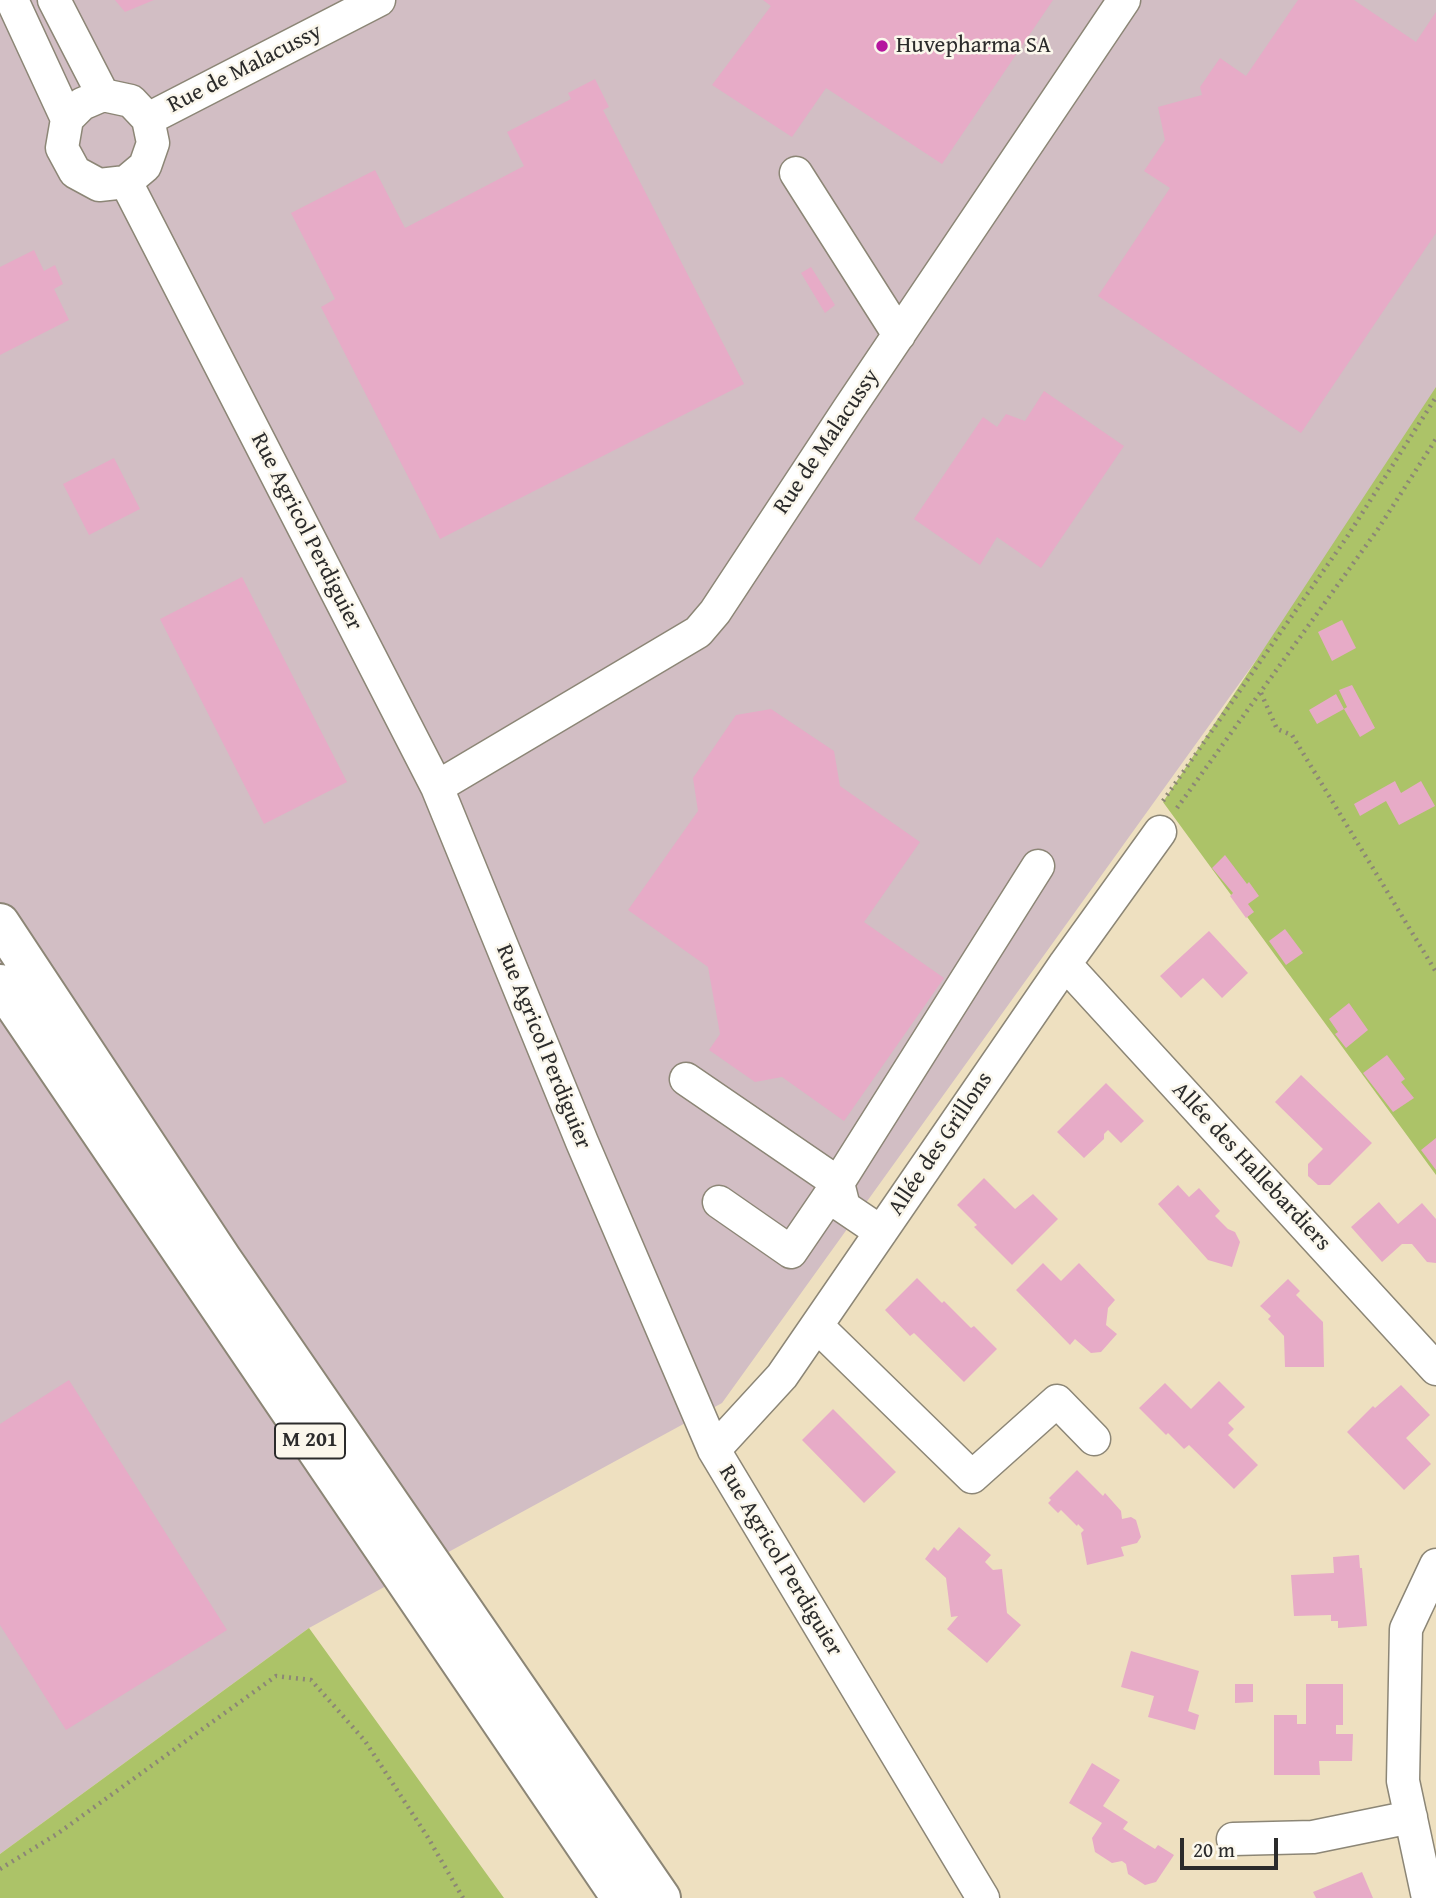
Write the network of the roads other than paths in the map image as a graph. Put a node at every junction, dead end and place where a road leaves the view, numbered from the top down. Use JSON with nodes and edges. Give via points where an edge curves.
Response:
{"nodes":[{"id":1,"x":12,"y":0,"type":"edge"},
{"id":2,"x":54,"y":0,"type":"edge"},
{"id":3,"x":379,"y":0,"type":"edge"},
{"id":4,"x":1125,"y":0,"type":"edge"},
{"id":5,"x":103,"y":95,"type":"junction"},
{"id":6,"x":67,"y":119,"type":"junction"},
{"id":7,"x":148,"y":119,"type":"junction"},
{"id":8,"x":796,"y":173,"type":"dead end"},
{"id":9,"x":126,"y":182,"type":"junction"},
{"id":10,"x":899,"y":335,"type":"junction"},
{"id":11,"x":437,"y":787,"type":"junction"},
{"id":12,"x":1162,"y":817,"type":"road end"},
{"id":13,"x":1038,"y":866,"type":"dead end"},
{"id":14,"x":0,"y":923,"type":"edge"},
{"id":15,"x":1065,"y":964,"type":"junction"},
{"id":16,"x":0,"y":984,"type":"edge"},
{"id":17,"x":686,"y":1079,"type":"dead end"},
{"id":18,"x":838,"y":1183,"type":"junction"},
{"id":19,"x":719,"y":1202,"type":"dead end"},
{"id":20,"x":881,"y":1232,"type":"junction"},
{"id":21,"x":817,"y":1326,"type":"junction"},
{"id":22,"x":1436,"y":1369,"type":"edge"},
{"id":23,"x":1094,"y":1439,"type":"dead end"},
{"id":24,"x":714,"y":1450,"type":"junction"},
{"id":25,"x":1436,"y":1564,"type":"edge"},
{"id":26,"x":1411,"y":1817,"type":"junction"},
{"id":27,"x":1233,"y":1839,"type":"dead end"},
{"id":28,"x":621,"y":1898,"type":"edge"},
{"id":29,"x":661,"y":1898,"type":"edge"},
{"id":30,"x":983,"y":1898,"type":"edge"},
{"id":31,"x":1428,"y":1898,"type":"edge"}],
"edges":[{"from":1,"to":6,"type":"street"},
{"from":2,"to":5,"type":"street"},
{"from":3,"to":7,"type":"street","name":"Rue de Malacussy"},
{"from":4,"to":10,"type":"street","name":"Rue de Malacussy"},
{"from":5,"to":6,"type":"street","via":[[82,104]]},
{"from":5,"to":7,"type":"street","via":[[131,101]]},
{"from":6,"to":9,"type":"street","via":[[62,148],[75,172],[99,185]]},
{"from":7,"to":9,"type":"street","via":[[153,143],[145,166]]},
{"from":8,"to":10,"type":"street"},
{"from":9,"to":11,"type":"street","name":"Rue Agricol Perdiguier"},
{"from":10,"to":11,"type":"street","name":"Rue de Malacussy","via":[[698,632]]},
{"from":11,"to":24,"type":"street","name":"Rue Agricol Perdiguier"},
{"from":12,"to":15,"type":"street","name":"Allée des Grillons"},
{"from":13,"to":18,"type":"street"},
{"from":14,"to":29,"type":"highway","number":"M 201","via":[[222,1259]]},
{"from":15,"to":20,"type":"street","name":"Allée des Grillons"},
{"from":15,"to":22,"type":"street","name":"Allée des Hallebardiers"},
{"from":16,"to":28,"type":"highway","number":"M 201"},
{"from":17,"to":18,"type":"street"},
{"from":18,"to":19,"type":"street","via":[[791,1252]]},
{"from":18,"to":20,"type":"street","via":[[844,1207]]},
{"from":20,"to":21,"type":"street","name":"Allée des Grillons"},
{"from":21,"to":23,"type":"street","via":[[972,1477],[1058,1401]]},
{"from":21,"to":24,"type":"street","name":"Allée des Grillons","via":[[782,1376]]},
{"from":24,"to":30,"type":"street","name":"Rue Agricol Perdiguier"},
{"from":25,"to":26,"type":"street","via":[[1406,1629],[1403,1781]]},
{"from":26,"to":27,"type":"street","via":[[1313,1837]]},
{"from":26,"to":31,"type":"street"}]}
